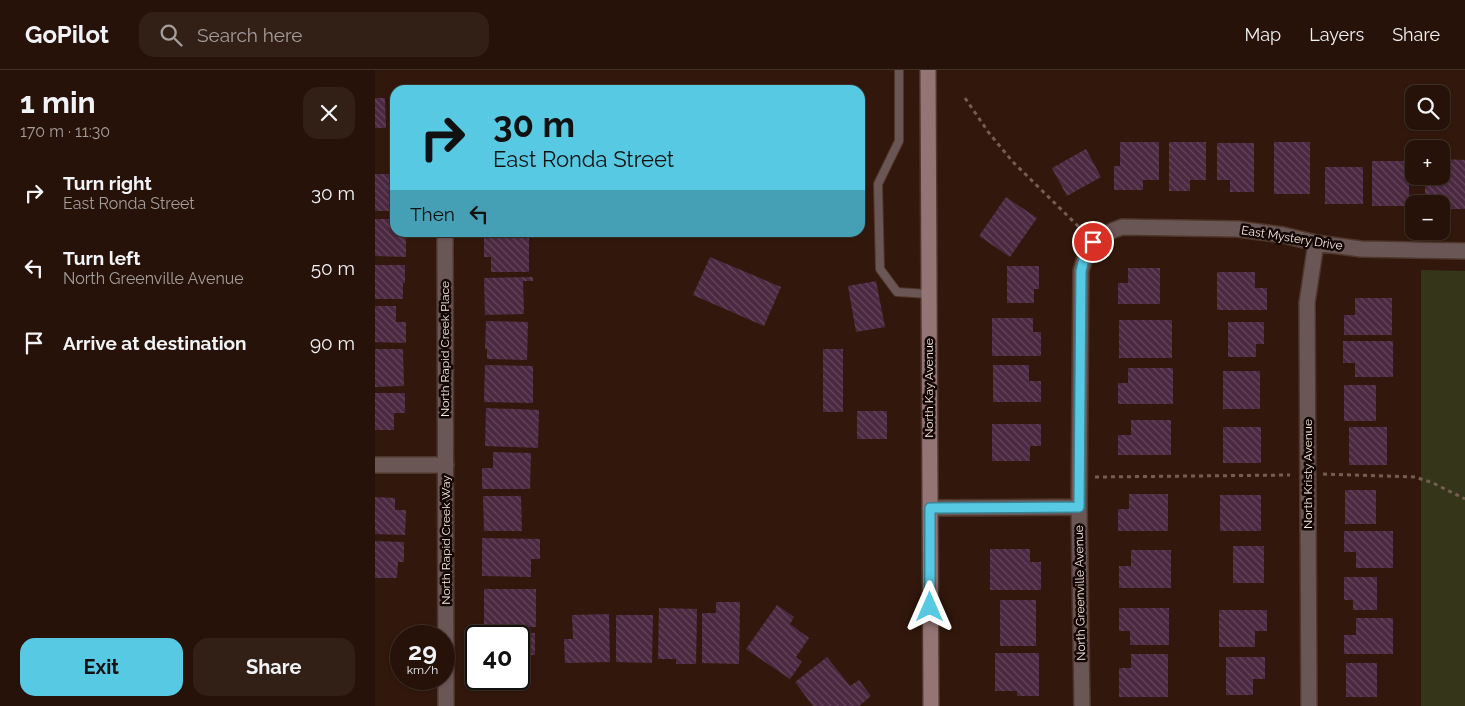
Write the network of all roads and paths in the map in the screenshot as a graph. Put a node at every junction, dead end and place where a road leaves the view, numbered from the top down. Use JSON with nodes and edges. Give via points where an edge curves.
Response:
{"nodes":[{"id":1,"x":899,"y":70,"type":"edge"},
{"id":2,"x":928,"y":70,"type":"edge"},
{"id":3,"x":965,"y":98,"type":"dead end"},
{"id":4,"x":1080,"y":228,"type":"dead end"},
{"id":5,"x":445,"y":237,"type":"edge"},
{"id":6,"x":1093,"y":242,"type":"joint"},
{"id":7,"x":1317,"y":243,"type":"junction"},
{"id":8,"x":1465,"y":251,"type":"edge"},
{"id":9,"x":929,"y":294,"type":"junction"},
{"id":10,"x":375,"y":465,"type":"edge"},
{"id":11,"x":446,"y":465,"type":"junction"},
{"id":12,"x":1320,"y":474,"type":"dead end"},
{"id":13,"x":1290,"y":475,"type":"dead end"},
{"id":14,"x":1094,"y":476,"type":"dead end"},
{"id":15,"x":1465,"y":499,"type":"edge"},
{"id":16,"x":1079,"y":507,"type":"junction"},
{"id":17,"x":930,"y":508,"type":"junction"},
{"id":18,"x":446,"y":706,"type":"edge"},
{"id":19,"x":931,"y":706,"type":"edge"},
{"id":20,"x":1082,"y":706,"type":"edge"},
{"id":21,"x":1309,"y":706,"type":"edge"}],
"edges":[{"from":1,"to":9,"type":"lane","via":[[899,141],[878,184],[880,269],[897,292]]},
{"from":2,"to":9,"type":"street","name":"North Kay Avenue"},
{"from":3,"to":4,"type":"path","via":[[1013,162]]},
{"from":5,"to":11,"type":"street","name":"North Rapid Creek Place"},
{"from":6,"to":7,"type":"street","name":"East Mystery Drive","via":[[1122,227],[1238,229]]},
{"from":6,"to":16,"type":"street","name":"North Greenville Avenue","via":[[1081,271]]},
{"from":7,"to":8,"type":"street","name":"East Mystery Drive","via":[[1361,249]]},
{"from":7,"to":21,"type":"street","name":"North Kristy Avenue","via":[[1307,303]]},
{"from":9,"to":17,"type":"street","name":"North Kay Avenue"},
{"from":10,"to":11,"type":"street"},
{"from":11,"to":18,"type":"street","name":"North Rapid Creek Way"},
{"from":12,"to":15,"type":"path","via":[[1415,477],[1433,482]]},
{"from":13,"to":14,"type":"path"},
{"from":16,"to":17,"type":"street"},
{"from":16,"to":20,"type":"street","name":"North Greenville Avenue"},
{"from":17,"to":19,"type":"street","name":"North Kay Avenue"}]}
